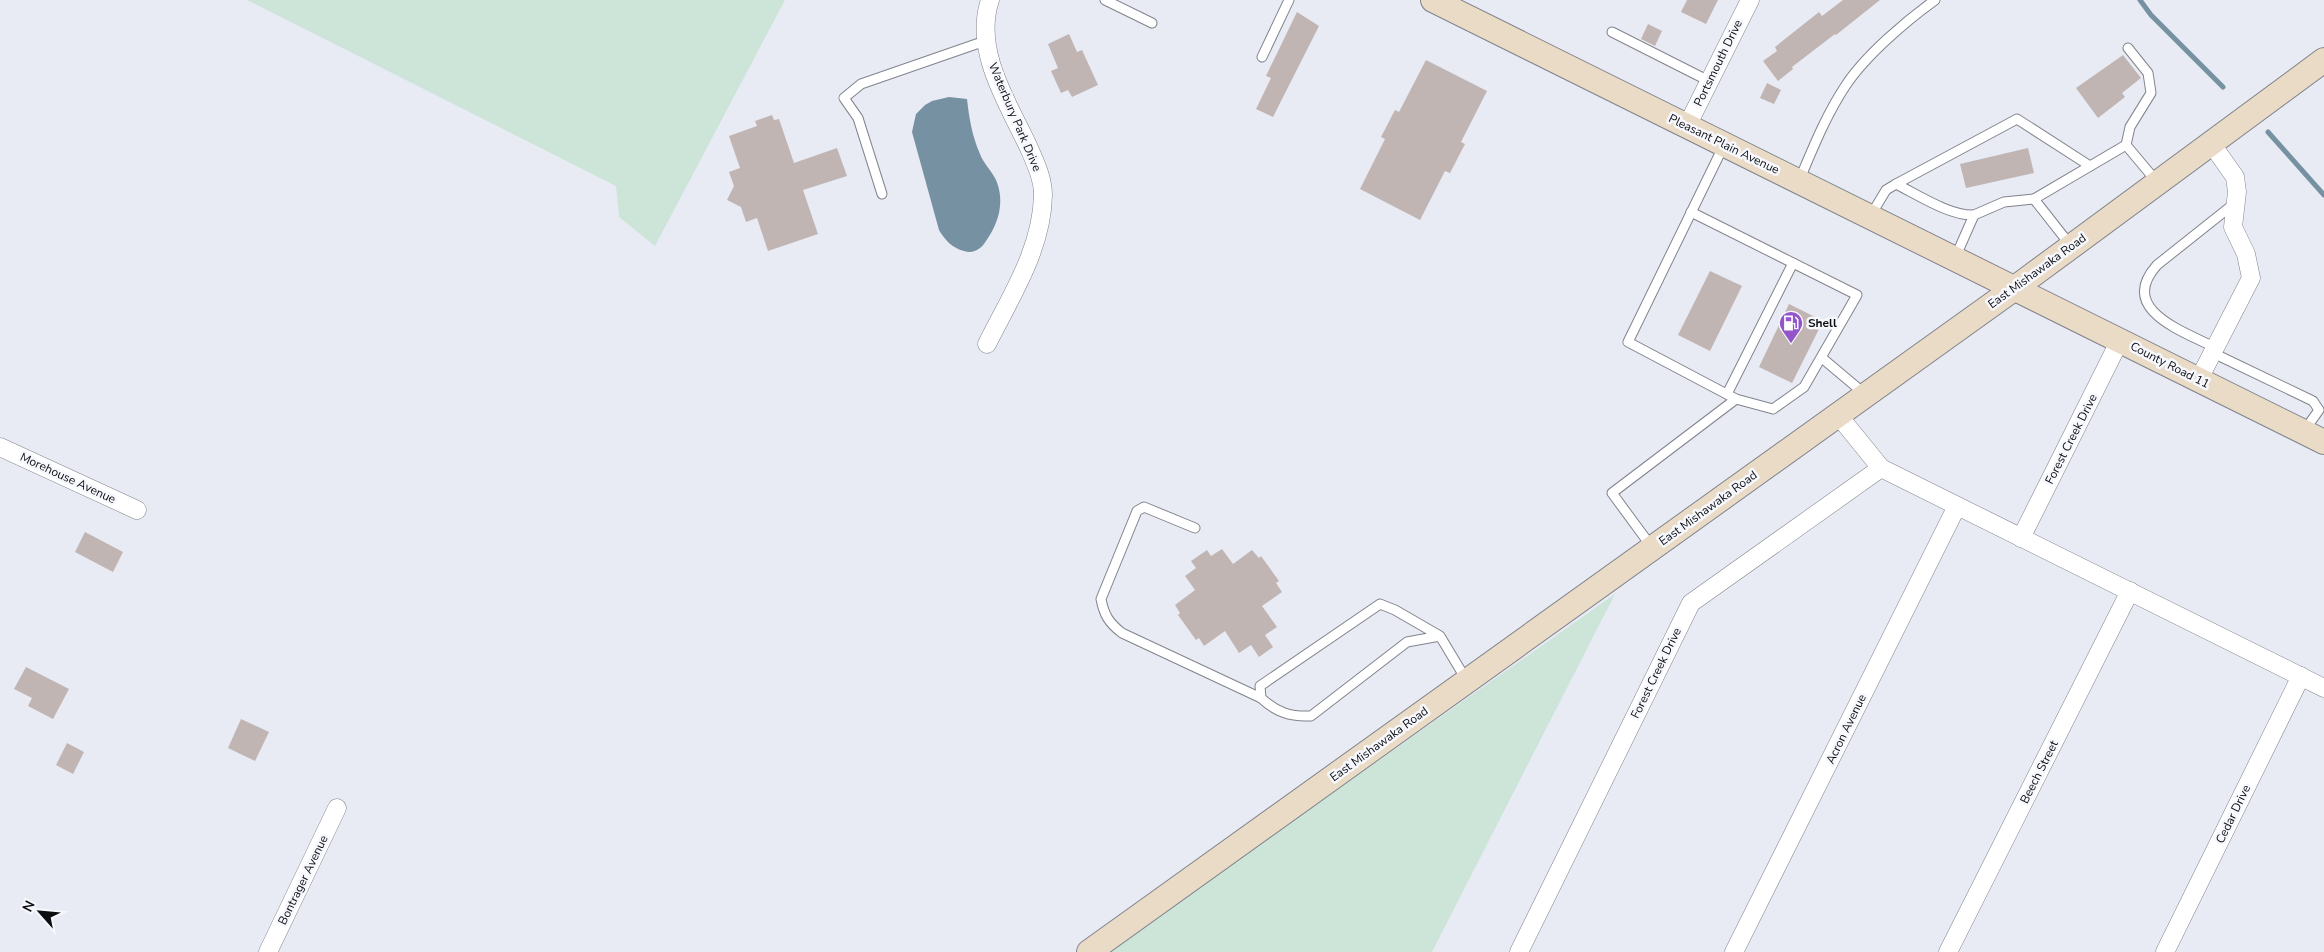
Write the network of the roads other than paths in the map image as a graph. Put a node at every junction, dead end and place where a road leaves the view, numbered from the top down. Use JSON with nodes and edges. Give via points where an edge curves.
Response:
{"nodes":[{"id":1,"x":990,"y":0,"type":"edge"},
{"id":2,"x":1105,"y":0,"type":"edge"},
{"id":3,"x":1289,"y":0,"type":"edge"},
{"id":4,"x":1433,"y":0,"type":"edge"},
{"id":5,"x":1750,"y":0,"type":"edge"},
{"id":6,"x":1935,"y":0,"type":"edge"},
{"id":7,"x":1152,"y":23,"type":"dead end"},
{"id":8,"x":1612,"y":32,"type":"dead end"},
{"id":9,"x":985,"y":41,"type":"junction"},
{"id":10,"x":2128,"y":48,"type":"dead end"},
{"id":11,"x":1262,"y":57,"type":"dead end"},
{"id":12,"x":2324,"y":60,"type":"edge"},
{"id":13,"x":1709,"y":82,"type":"junction"},
{"id":14,"x":1687,"y":126,"type":"junction"},
{"id":15,"x":2211,"y":143,"type":"junction"},
{"id":16,"x":1724,"y":144,"type":"junction"},
{"id":17,"x":2126,"y":145,"type":"junction"},
{"id":18,"x":2090,"y":166,"type":"junction"},
{"id":19,"x":1799,"y":181,"type":"junction"},
{"id":20,"x":2157,"y":183,"type":"junction"},
{"id":21,"x":1896,"y":184,"type":"junction"},
{"id":22,"x":882,"y":194,"type":"dead end"},
{"id":23,"x":2034,"y":199,"type":"junction"},
{"id":24,"x":2236,"y":202,"type":"junction"},
{"id":25,"x":1691,"y":212,"type":"junction"},
{"id":26,"x":1974,"y":215,"type":"junction"},
{"id":27,"x":1870,"y":216,"type":"junction"},
{"id":28,"x":2071,"y":246,"type":"junction"},
{"id":29,"x":1955,"y":258,"type":"junction"},
{"id":30,"x":1793,"y":263,"type":"junction"},
{"id":31,"x":2015,"y":288,"type":"junction"},
{"id":32,"x":2120,"y":340,"type":"junction"},
{"id":33,"x":987,"y":344,"type":"dead end"},
{"id":34,"x":2215,"y":351,"type":"junction"},
{"id":35,"x":1822,"y":358,"type":"junction"},
{"id":36,"x":2200,"y":379,"type":"junction"},
{"id":37,"x":1727,"y":394,"type":"junction"},
{"id":38,"x":1866,"y":395,"type":"junction"},
{"id":39,"x":1736,"y":399,"type":"junction"},
{"id":40,"x":1838,"y":415,"type":"junction"},
{"id":41,"x":2314,"y":437,"type":"edge"},
{"id":42,"x":0,"y":447,"type":"edge"},
{"id":43,"x":1881,"y":468,"type":"junction"},
{"id":44,"x":1957,"y":506,"type":"junction"},
{"id":45,"x":137,"y":510,"type":"dead end"},
{"id":46,"x":1195,"y":528,"type":"dead end"},
{"id":47,"x":2021,"y":538,"type":"junction"},
{"id":48,"x":1652,"y":548,"type":"junction"},
{"id":49,"x":2130,"y":591,"type":"junction"},
{"id":50,"x":1440,"y":636,"type":"junction"},
{"id":51,"x":2301,"y":676,"type":"junction"},
{"id":52,"x":1467,"y":681,"type":"junction"},
{"id":53,"x":2324,"y":688,"type":"edge"},
{"id":54,"x":1261,"y":698,"type":"junction"},
{"id":55,"x":338,"y":808,"type":"dead end"},
{"id":56,"x":268,"y":952,"type":"edge"},
{"id":57,"x":1089,"y":952,"type":"edge"},
{"id":58,"x":1519,"y":952,"type":"edge"},
{"id":59,"x":1734,"y":952,"type":"edge"},
{"id":60,"x":1948,"y":952,"type":"edge"},
{"id":61,"x":2165,"y":952,"type":"edge"}],
"edges":[{"from":1,"to":9,"type":"street","name":"Waterbury Park Drive"},
{"from":2,"to":7,"type":"lane"},
{"from":3,"to":11,"type":"lane"},
{"from":4,"to":14,"type":"main road","name":"Pleasant Plain Avenue"},
{"from":5,"to":13,"type":"street","name":"Portsmouth Drive"},
{"from":6,"to":19,"type":"lane","via":[[1879,48],[1847,83],[1824,122]]},
{"from":8,"to":13,"type":"lane"},
{"from":9,"to":22,"type":"lane","via":[[861,84],[844,98],[858,118]]},
{"from":9,"to":33,"type":"street","name":"Waterbury Park Drive","via":[[991,63],[1038,169],[1043,192],[1034,248]]},
{"from":10,"to":17,"type":"lane","via":[[2148,73],[2151,93],[2130,127]]},
{"from":12,"to":15,"type":"main road","name":"East Mishawaka Road"},
{"from":13,"to":14,"type":"street","name":"Portsmouth Drive"},
{"from":14,"to":16,"type":"main road","name":"Pleasant Plain Avenue"},
{"from":15,"to":20,"type":"main road","name":"East Mishawaka Road"},
{"from":15,"to":24,"type":"street","via":[[2235,176]]},
{"from":16,"to":19,"type":"main road","name":"Pleasant Plain Avenue"},
{"from":16,"to":25,"type":"lane"},
{"from":17,"to":18,"type":"lane"},
{"from":17,"to":20,"type":"lane"},
{"from":18,"to":21,"type":"lane","via":[[2017,119]]},
{"from":18,"to":23,"type":"lane"},
{"from":19,"to":27,"type":"main road","name":"Pleasant Plain Avenue"},
{"from":20,"to":28,"type":"main road","name":"East Mishawaka Road"},
{"from":21,"to":26,"type":"lane","via":[[1954,212]]},
{"from":21,"to":27,"type":"lane","via":[[1886,190]]},
{"from":23,"to":26,"type":"lane","via":[[2004,202]]},
{"from":23,"to":28,"type":"lane"},
{"from":24,"to":34,"type":"street","via":[[2233,227],[2246,254],[2251,278]]},
{"from":24,"to":34,"type":"lane","via":[[2157,265],[2148,274],[2143,288],[2143,299],[2152,312]]},
{"from":25,"to":30,"type":"lane"},
{"from":25,"to":37,"type":"lane","via":[[1628,342]]},
{"from":26,"to":29,"type":"lane"},
{"from":27,"to":29,"type":"main road","name":"Pleasant Plain Avenue"},
{"from":28,"to":31,"type":"main road","name":"East Mishawaka Road"},
{"from":29,"to":31,"type":"main road","name":"Pleasant Plain Avenue"},
{"from":30,"to":35,"type":"lane","via":[[1857,295]]},
{"from":30,"to":37,"type":"lane"},
{"from":31,"to":32,"type":"main road","name":"County Road 11"},
{"from":31,"to":38,"type":"main road","name":"East Mishawaka Road"},
{"from":32,"to":36,"type":"main road","name":"County Road 11"},
{"from":32,"to":47,"type":"street","name":"Forest Creek Drive"},
{"from":34,"to":36,"type":"street"},
{"from":34,"to":41,"type":"lane","via":[[2312,401],[2319,410]]},
{"from":35,"to":38,"type":"lane"},
{"from":35,"to":39,"type":"lane","via":[[1804,387],[1773,409]]},
{"from":36,"to":41,"type":"main road","name":"County Road 11"},
{"from":37,"to":39,"type":"lane"},
{"from":38,"to":40,"type":"main road","name":"East Mishawaka Road"},
{"from":39,"to":48,"type":"lane","via":[[1612,493]]},
{"from":40,"to":43,"type":"street"},
{"from":40,"to":48,"type":"main road","name":"East Mishawaka Road"},
{"from":42,"to":45,"type":"street","name":"Morehouse Avenue"},
{"from":43,"to":44,"type":"street"},
{"from":43,"to":58,"type":"street","name":"Forest Creek Drive","via":[[1691,603]]},
{"from":44,"to":47,"type":"street"},
{"from":44,"to":59,"type":"street","name":"Acron Avenue"},
{"from":46,"to":54,"type":"lane","via":[[1144,507],[1137,512],[1101,599],[1104,614],[1122,633]]},
{"from":47,"to":49,"type":"street"},
{"from":48,"to":52,"type":"main road","name":"East Mishawaka Road"},
{"from":49,"to":51,"type":"street"},
{"from":49,"to":60,"type":"street","name":"Beech Street"},
{"from":50,"to":52,"type":"lane"},
{"from":50,"to":54,"type":"lane","via":[[1407,642],[1311,716],[1294,717],[1273,709]]},
{"from":50,"to":54,"type":"lane","via":[[1380,604],[1260,686]]},
{"from":51,"to":53,"type":"street"},
{"from":51,"to":61,"type":"street","name":"Cedar Drive"},
{"from":52,"to":57,"type":"main road","name":"East Mishawaka Road"},
{"from":55,"to":56,"type":"street","name":"Bontrager Avenue"}]}
